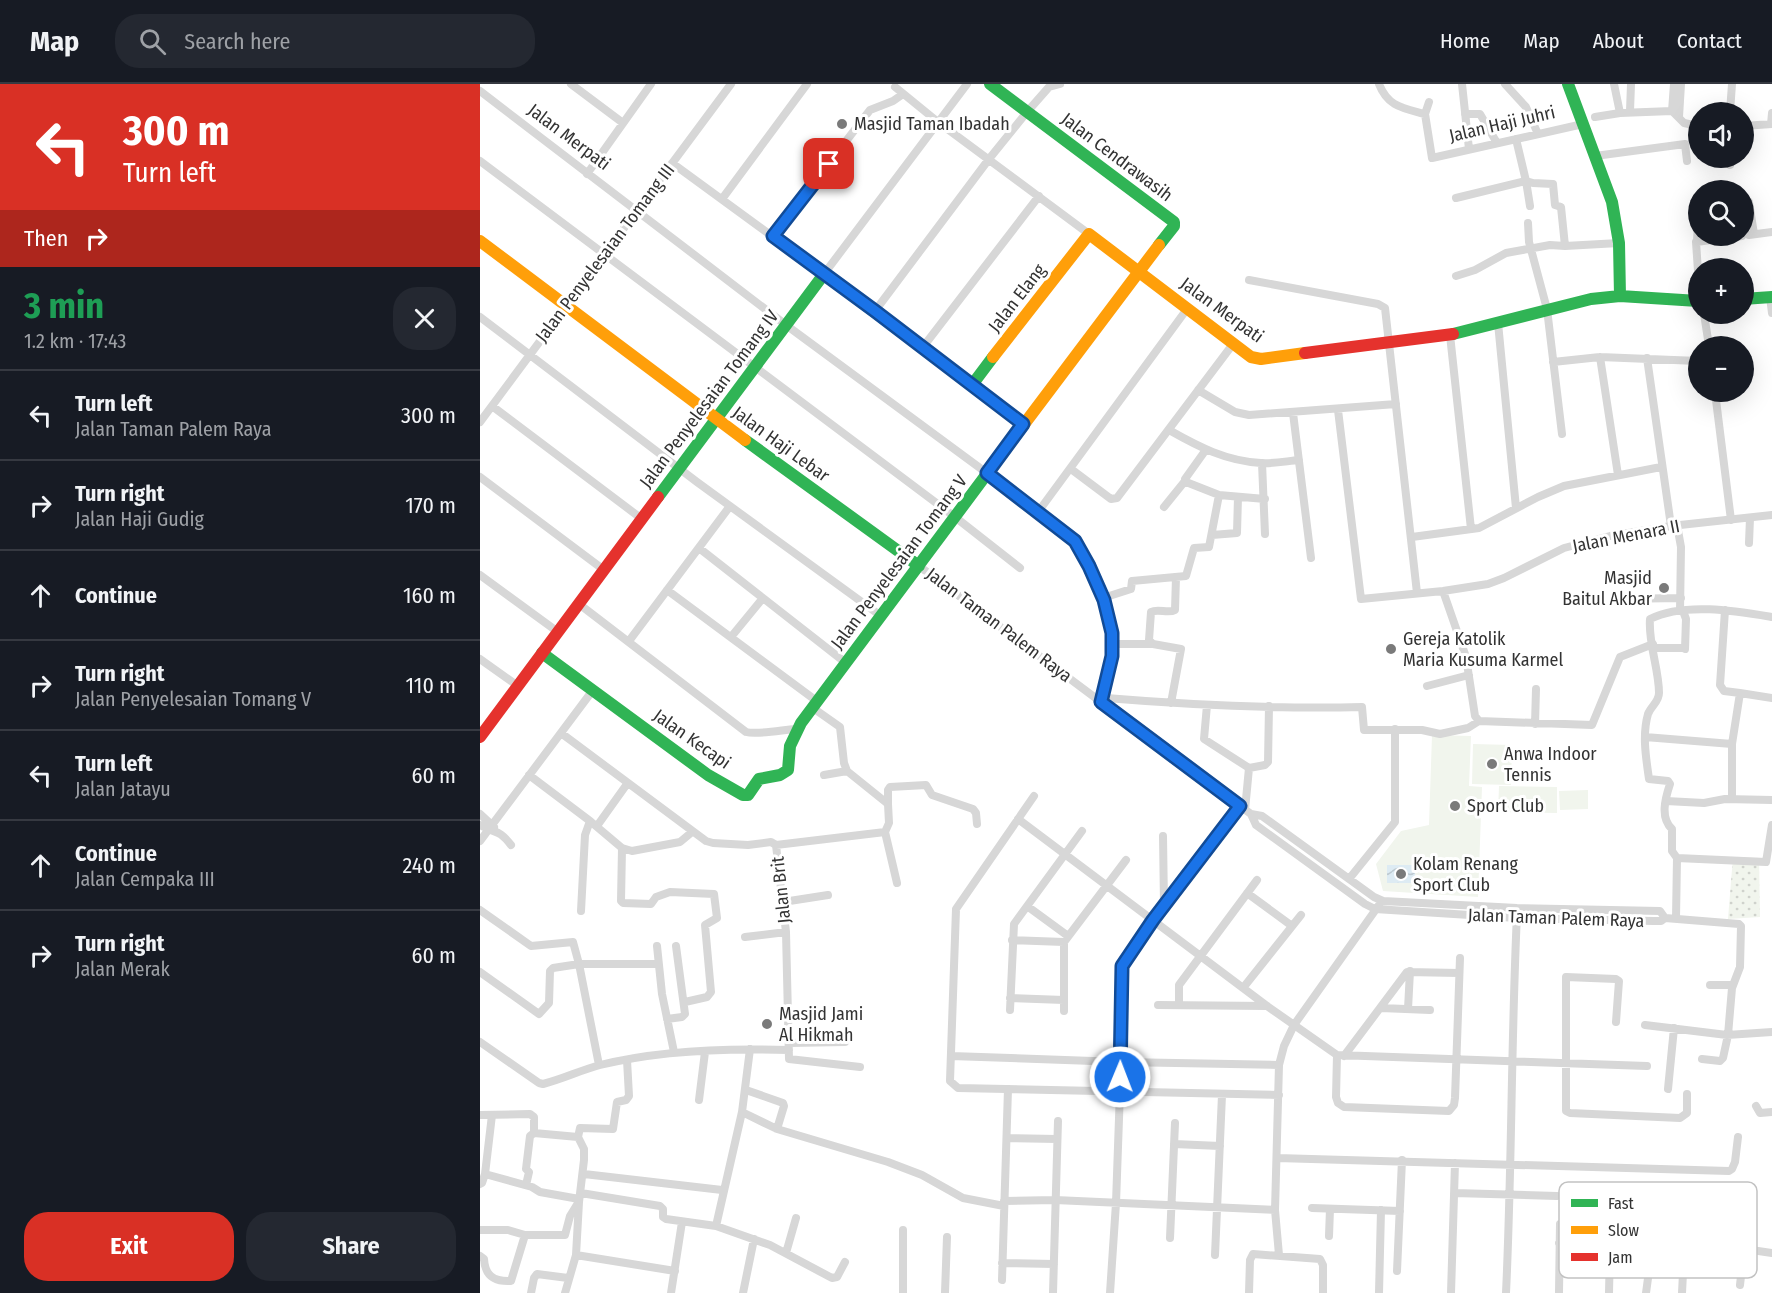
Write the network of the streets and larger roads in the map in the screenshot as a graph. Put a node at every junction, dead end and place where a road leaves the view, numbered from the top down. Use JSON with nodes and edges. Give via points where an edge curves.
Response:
{"nodes":[{"id":1,"x":571,"y":84,"type":"edge"},
{"id":2,"x":651,"y":84,"type":"edge"},
{"id":3,"x":731,"y":84,"type":"edge"},
{"id":4,"x":807,"y":84,"type":"edge"},
{"id":5,"x":967,"y":84,"type":"edge"},
{"id":6,"x":990,"y":84,"type":"edge"},
{"id":7,"x":1060,"y":84,"type":"edge"},
{"id":8,"x":1379,"y":84,"type":"edge"},
{"id":9,"x":1462,"y":84,"type":"edge"},
{"id":10,"x":1506,"y":84,"type":"edge"},
{"id":11,"x":1568,"y":84,"type":"edge"},
{"id":12,"x":1614,"y":84,"type":"edge"},
{"id":13,"x":1631,"y":84,"type":"edge"},
{"id":14,"x":1674,"y":84,"type":"edge"},
{"id":15,"x":1681,"y":84,"type":"edge"},
{"id":16,"x":1732,"y":84,"type":"edge"},
{"id":17,"x":895,"y":87,"type":"dead end"},
{"id":18,"x":480,"y":92,"type":"edge"},
{"id":19,"x":903,"y":94,"type":"junction"},
{"id":20,"x":1429,"y":102,"type":"dead end"},
{"id":21,"x":1731,"y":102,"type":"edge"},
{"id":22,"x":1630,"y":111,"type":"junction"},
{"id":23,"x":1027,"y":112,"type":"junction"},
{"id":24,"x":1620,"y":113,"type":"junction"},
{"id":25,"x":1772,"y":113,"type":"edge"},
{"id":26,"x":1425,"y":114,"type":"junction"},
{"id":27,"x":1465,"y":114,"type":"junction"},
{"id":28,"x":1676,"y":114,"type":"junction"},
{"id":29,"x":1595,"y":117,"type":"dead end"},
{"id":30,"x":938,"y":122,"type":"junction"},
{"id":31,"x":623,"y":123,"type":"junction"},
{"id":32,"x":1583,"y":124,"type":"junction"},
{"id":33,"x":1771,"y":124,"type":"edge"},
{"id":34,"x":1688,"y":125,"type":"edge"},
{"id":35,"x":1754,"y":125,"type":"edge"},
{"id":36,"x":1538,"y":134,"type":"junction"},
{"id":37,"x":1516,"y":138,"type":"junction"},
{"id":38,"x":1497,"y":143,"type":"junction"},
{"id":39,"x":1469,"y":149,"type":"junction"},
{"id":40,"x":1595,"y":156,"type":"junction"},
{"id":41,"x":989,"y":159,"type":"junction"},
{"id":42,"x":480,"y":161,"type":"edge"},
{"id":43,"x":1687,"y":161,"type":"dead end"},
{"id":44,"x":672,"y":163,"type":"junction"},
{"id":45,"x":586,"y":174,"type":"junction"},
{"id":46,"x":1526,"y":181,"type":"junction"},
{"id":47,"x":1039,"y":196,"type":"junction"},
{"id":48,"x":1456,"y":198,"type":"dead end"},
{"id":49,"x":722,"y":199,"type":"junction"},
{"id":50,"x":1530,"y":206,"type":"dead end"},
{"id":51,"x":637,"y":210,"type":"junction"},
{"id":52,"x":1528,"y":223,"type":"dead end"},
{"id":53,"x":1772,"y":232,"type":"edge"},
{"id":54,"x":1089,"y":234,"type":"junction"},
{"id":55,"x":1754,"y":234,"type":"edge"},
{"id":56,"x":773,"y":236,"type":"junction"},
{"id":57,"x":480,"y":241,"type":"edge"},
{"id":58,"x":1619,"y":243,"type":"junction"},
{"id":59,"x":1566,"y":246,"type":"junction"},
{"id":60,"x":1532,"y":249,"type":"junction"},
{"id":61,"x":604,"y":254,"type":"junction"},
{"id":62,"x":1138,"y":271,"type":"junction"},
{"id":63,"x":824,"y":274,"type":"junction"},
{"id":64,"x":1456,"y":276,"type":"dead end"},
{"id":65,"x":1250,"y":280,"type":"dead end"},
{"id":66,"x":1620,"y":296,"type":"junction"},
{"id":67,"x":1771,"y":297,"type":"edge"},
{"id":68,"x":1754,"y":298,"type":"edge"},
{"id":69,"x":1688,"y":300,"type":"edge"},
{"id":70,"x":566,"y":305,"type":"junction"},
{"id":71,"x":1187,"y":309,"type":"junction"},
{"id":72,"x":1547,"y":309,"type":"junction"},
{"id":73,"x":875,"y":311,"type":"junction"},
{"id":74,"x":1772,"y":313,"type":"edge"},
{"id":75,"x":480,"y":318,"type":"edge"},
{"id":76,"x":1498,"y":322,"type":"junction"},
{"id":77,"x":786,"y":325,"type":"junction"},
{"id":78,"x":1450,"y":335,"type":"junction"},
{"id":79,"x":1390,"y":343,"type":"junction"},
{"id":80,"x":1233,"y":344,"type":"junction"},
{"id":81,"x":923,"y":348,"type":"junction"},
{"id":82,"x":530,"y":355,"type":"junction"},
{"id":83,"x":1600,"y":357,"type":"junction"},
{"id":84,"x":1647,"y":358,"type":"junction"},
{"id":85,"x":1688,"y":360,"type":"edge"},
{"id":86,"x":1553,"y":362,"type":"junction"},
{"id":87,"x":755,"y":368,"type":"junction"},
{"id":88,"x":972,"y":385,"type":"junction"},
{"id":89,"x":1198,"y":390,"type":"junction"},
{"id":90,"x":1716,"y":402,"type":"edge"},
{"id":91,"x":1396,"y":404,"type":"junction"},
{"id":92,"x":492,"y":406,"type":"junction"},
{"id":93,"x":1338,"y":410,"type":"junction"},
{"id":94,"x":1293,"y":413,"type":"junction"},
{"id":95,"x":717,"y":419,"type":"junction"},
{"id":96,"x":480,"y":422,"type":"edge"},
{"id":97,"x":1023,"y":424,"type":"junction"},
{"id":98,"x":1169,"y":430,"type":"junction"},
{"id":99,"x":1562,"y":434,"type":"dead end"},
{"id":100,"x":1205,"y":450,"type":"junction"},
{"id":101,"x":1299,"y":460,"type":"junction"},
{"id":102,"x":1262,"y":463,"type":"junction"},
{"id":103,"x":1662,"y":467,"type":"junction"},
{"id":104,"x":679,"y":469,"type":"junction"},
{"id":105,"x":1071,"y":469,"type":"junction"},
{"id":106,"x":987,"y":473,"type":"junction"},
{"id":107,"x":1618,"y":476,"type":"junction"},
{"id":108,"x":480,"y":477,"type":"edge"},
{"id":109,"x":1185,"y":481,"type":"junction"},
{"id":110,"x":1219,"y":495,"type":"junction"},
{"id":111,"x":1238,"y":497,"type":"junction"},
{"id":112,"x":1264,"y":499,"type":"junction"},
{"id":113,"x":730,"y":506,"type":"junction"},
{"id":114,"x":1164,"y":507,"type":"dead end"},
{"id":115,"x":1516,"y":508,"type":"junction"},
{"id":116,"x":1038,"y":512,"type":"junction"},
{"id":117,"x":1772,"y":515,"type":"edge"},
{"id":118,"x":955,"y":517,"type":"junction"},
{"id":119,"x":1750,"y":518,"type":"junction"},
{"id":120,"x":642,"y":519,"type":"junction"},
{"id":121,"x":1731,"y":520,"type":"junction"},
{"id":122,"x":1674,"y":526,"type":"junction"},
{"id":123,"x":1471,"y":529,"type":"junction"},
{"id":124,"x":1212,"y":534,"type":"junction"},
{"id":125,"x":1265,"y":534,"type":"dead end"},
{"id":126,"x":1412,"y":537,"type":"junction"},
{"id":127,"x":1749,"y":543,"type":"dead end"},
{"id":128,"x":699,"y":548,"type":"junction"},
{"id":129,"x":1311,"y":558,"type":"dead end"},
{"id":130,"x":919,"y":566,"type":"junction"},
{"id":131,"x":1020,"y":568,"type":"dead end"},
{"id":132,"x":604,"y":570,"type":"junction"},
{"id":133,"x":480,"y":575,"type":"edge"},
{"id":134,"x":1176,"y":577,"type":"junction"},
{"id":135,"x":667,"y":590,"type":"junction"},
{"id":136,"x":1443,"y":591,"type":"junction"},
{"id":137,"x":1417,"y":593,"type":"junction"},
{"id":138,"x":764,"y":597,"type":"junction"},
{"id":139,"x":1103,"y":598,"type":"junction"},
{"id":140,"x":1681,"y":598,"type":"junction"},
{"id":141,"x":1614,"y":599,"type":"dead end"},
{"id":142,"x":579,"y":604,"type":"junction"},
{"id":143,"x":1725,"y":610,"type":"junction"},
{"id":144,"x":1682,"y":611,"type":"junction"},
{"id":145,"x":881,"y":616,"type":"junction"},
{"id":146,"x":1772,"y":617,"type":"edge"},
{"id":147,"x":558,"y":632,"type":"junction"},
{"id":148,"x":731,"y":638,"type":"junction"},
{"id":149,"x":629,"y":641,"type":"junction"},
{"id":150,"x":1113,"y":644,"type":"junction"},
{"id":151,"x":1152,"y":644,"type":"junction"},
{"id":152,"x":1653,"y":646,"type":"junction"},
{"id":153,"x":542,"y":653,"type":"junction"},
{"id":154,"x":480,"y":659,"type":"edge"},
{"id":155,"x":846,"y":663,"type":"junction"},
{"id":156,"x":1469,"y":675,"type":"junction"},
{"id":157,"x":518,"y":686,"type":"junction"},
{"id":158,"x":1427,"y":686,"type":"dead end"},
{"id":159,"x":1536,"y":689,"type":"dead end"},
{"id":160,"x":593,"y":690,"type":"junction"},
{"id":161,"x":1740,"y":693,"type":"junction"},
{"id":162,"x":1772,"y":698,"type":"edge"},
{"id":163,"x":1102,"y":699,"type":"junction"},
{"id":164,"x":1171,"y":703,"type":"junction"},
{"id":165,"x":816,"y":705,"type":"junction"},
{"id":166,"x":1207,"y":705,"type":"junction"},
{"id":167,"x":1269,"y":706,"type":"junction"},
{"id":168,"x":1479,"y":721,"type":"junction"},
{"id":169,"x":1535,"y":724,"type":"junction"},
{"id":170,"x":795,"y":729,"type":"junction"},
{"id":171,"x":1395,"y":729,"type":"junction"},
{"id":172,"x":481,"y":733,"type":"edge"},
{"id":173,"x":561,"y":733,"type":"junction"},
{"id":174,"x":1645,"y":737,"type":"junction"},
{"id":175,"x":1732,"y":744,"type":"junction"},
{"id":176,"x":1248,"y":768,"type":"junction"},
{"id":177,"x":847,"y":771,"type":"junction"},
{"id":178,"x":529,"y":775,"type":"junction"},
{"id":179,"x":824,"y":775,"type":"dead end"},
{"id":180,"x":627,"y":783,"type":"junction"},
{"id":181,"x":1034,"y":796,"type":"dead end"},
{"id":182,"x":1732,"y":799,"type":"junction"},
{"id":183,"x":1772,"y":800,"type":"edge"},
{"id":184,"x":1666,"y":801,"type":"junction"},
{"id":185,"x":888,"y":804,"type":"junction"},
{"id":186,"x":1246,"y":810,"type":"junction"},
{"id":187,"x":480,"y":814,"type":"edge"},
{"id":188,"x":1018,"y":819,"type":"junction"},
{"id":189,"x":593,"y":824,"type":"junction"},
{"id":190,"x":977,"y":824,"type":"dead end"},
{"id":191,"x":480,"y":825,"type":"edge"},
{"id":192,"x":1772,"y":825,"type":"edge"},
{"id":193,"x":492,"y":828,"type":"junction"},
{"id":194,"x":1082,"y":831,"type":"dead end"},
{"id":195,"x":692,"y":832,"type":"junction"},
{"id":196,"x":885,"y":832,"type":"junction"},
{"id":197,"x":1163,"y":836,"type":"dead end"},
{"id":198,"x":480,"y":841,"type":"edge"},
{"id":199,"x":511,"y":845,"type":"dead end"},
{"id":200,"x":776,"y":845,"type":"junction"},
{"id":201,"x":1304,"y":847,"type":"junction"},
{"id":202,"x":1770,"y":847,"type":"edge"},
{"id":203,"x":622,"y":849,"type":"junction"},
{"id":204,"x":1065,"y":854,"type":"junction"},
{"id":205,"x":1298,"y":855,"type":"junction"},
{"id":206,"x":1677,"y":858,"type":"junction"},
{"id":207,"x":1126,"y":860,"type":"dead end"},
{"id":208,"x":1349,"y":879,"type":"junction"},
{"id":209,"x":1257,"y":880,"type":"dead end"},
{"id":210,"x":897,"y":883,"type":"dead end"},
{"id":211,"x":1106,"y":885,"type":"junction"},
{"id":212,"x":1247,"y":893,"type":"junction"},
{"id":213,"x":828,"y":895,"type":"dead end"},
{"id":214,"x":1383,"y":901,"type":"junction"},
{"id":215,"x":783,"y":902,"type":"junction"},
{"id":216,"x":1027,"y":906,"type":"junction"},
{"id":217,"x":1164,"y":906,"type":"junction"},
{"id":218,"x":1517,"y":908,"type":"junction"},
{"id":219,"x":1375,"y":909,"type":"junction"},
{"id":220,"x":581,"y":911,"type":"dead end"},
{"id":221,"x":480,"y":912,"type":"edge"},
{"id":222,"x":1301,"y":915,"type":"dead end"},
{"id":223,"x":1517,"y":918,"type":"junction"},
{"id":224,"x":1665,"y":918,"type":"junction"},
{"id":225,"x":1676,"y":918,"type":"junction"},
{"id":226,"x":1153,"y":920,"type":"junction"},
{"id":227,"x":1292,"y":926,"type":"junction"},
{"id":228,"x":786,"y":932,"type":"junction"},
{"id":229,"x":745,"y":937,"type":"dead end"},
{"id":230,"x":1066,"y":939,"type":"junction"},
{"id":231,"x":1012,"y":940,"type":"junction"},
{"id":232,"x":657,"y":946,"type":"dead end"},
{"id":233,"x":676,"y":946,"type":"dead end"},
{"id":234,"x":1200,"y":956,"type":"junction"},
{"id":235,"x":1460,"y":958,"type":"dead end"},
{"id":236,"x":579,"y":964,"type":"junction"},
{"id":237,"x":658,"y":964,"type":"junction"},
{"id":238,"x":1410,"y":971,"type":"junction"},
{"id":239,"x":480,"y":972,"type":"edge"},
{"id":240,"x":1459,"y":973,"type":"junction"},
{"id":241,"x":1710,"y":985,"type":"dead end"},
{"id":242,"x":1733,"y":985,"type":"junction"},
{"id":243,"x":1243,"y":988,"type":"junction"},
{"id":244,"x":1010,"y":998,"type":"junction"},
{"id":245,"x":1064,"y":1000,"type":"junction"},
{"id":246,"x":685,"y":1002,"type":"junction"},
{"id":247,"x":1158,"y":1005,"type":"dead end"},
{"id":248,"x":1179,"y":1005,"type":"junction"},
{"id":249,"x":1267,"y":1006,"type":"junction"},
{"id":250,"x":1381,"y":1008,"type":"junction"},
{"id":251,"x":1408,"y":1009,"type":"junction"},
{"id":252,"x":1010,"y":1010,"type":"dead end"},
{"id":253,"x":1430,"y":1010,"type":"dead end"},
{"id":254,"x":1064,"y":1011,"type":"dead end"},
{"id":255,"x":667,"y":1019,"type":"junction"},
{"id":256,"x":1617,"y":1022,"type":"dead end"},
{"id":257,"x":1294,"y":1025,"type":"junction"},
{"id":258,"x":1645,"y":1025,"type":"dead end"},
{"id":259,"x":1674,"y":1028,"type":"junction"},
{"id":260,"x":1772,"y":1032,"type":"edge"},
{"id":261,"x":1728,"y":1035,"type":"junction"},
{"id":262,"x":480,"y":1042,"type":"edge"},
{"id":263,"x":845,"y":1042,"type":"dead end"},
{"id":264,"x":789,"y":1047,"type":"junction"},
{"id":265,"x":750,"y":1049,"type":"junction"},
{"id":266,"x":674,"y":1052,"type":"junction"},
{"id":267,"x":705,"y":1052,"type":"junction"},
{"id":268,"x":1340,"y":1055,"type":"junction"},
{"id":269,"x":951,"y":1056,"type":"junction"},
{"id":270,"x":1702,"y":1059,"type":"dead end"},
{"id":271,"x":627,"y":1060,"type":"junction"},
{"id":272,"x":1456,"y":1060,"type":"junction"},
{"id":273,"x":1121,"y":1062,"type":"junction"},
{"id":274,"x":1511,"y":1062,"type":"junction"},
{"id":275,"x":1566,"y":1063,"type":"junction"},
{"id":276,"x":599,"y":1065,"type":"junction"},
{"id":277,"x":1280,"y":1065,"type":"junction"},
{"id":278,"x":1647,"y":1066,"type":"dead end"},
{"id":279,"x":860,"y":1067,"type":"dead end"},
{"id":280,"x":1008,"y":1089,"type":"junction"},
{"id":281,"x":1668,"y":1089,"type":"dead end"},
{"id":282,"x":746,"y":1090,"type":"junction"},
{"id":283,"x":1120,"y":1092,"type":"junction"},
{"id":284,"x":1686,"y":1094,"type":"dead end"},
{"id":285,"x":1222,"y":1095,"type":"junction"},
{"id":286,"x":1279,"y":1095,"type":"junction"},
{"id":287,"x":699,"y":1100,"type":"dead end"},
{"id":288,"x":1756,"y":1106,"type":"dead end"},
{"id":289,"x":742,"y":1112,"type":"junction"},
{"id":290,"x":1772,"y":1112,"type":"edge"},
{"id":291,"x":480,"y":1115,"type":"edge"},
{"id":292,"x":492,"y":1115,"type":"junction"},
{"id":293,"x":1058,"y":1122,"type":"dead end"},
{"id":294,"x":1174,"y":1123,"type":"dead end"},
{"id":295,"x":777,"y":1129,"type":"junction"},
{"id":296,"x":534,"y":1133,"type":"junction"},
{"id":297,"x":578,"y":1137,"type":"junction"},
{"id":298,"x":1738,"y":1137,"type":"dead end"},
{"id":299,"x":1006,"y":1138,"type":"junction"},
{"id":300,"x":1058,"y":1138,"type":"junction"},
{"id":301,"x":1174,"y":1144,"type":"junction"},
{"id":302,"x":1220,"y":1146,"type":"junction"},
{"id":303,"x":1277,"y":1158,"type":"junction"},
{"id":304,"x":1402,"y":1160,"type":"junction"},
{"id":305,"x":1455,"y":1163,"type":"junction"},
{"id":306,"x":1510,"y":1164,"type":"junction"},
{"id":307,"x":485,"y":1174,"type":"junction"},
{"id":308,"x":584,"y":1174,"type":"junction"},
{"id":309,"x":480,"y":1184,"type":"edge"},
{"id":310,"x":526,"y":1185,"type":"junction"},
{"id":311,"x":722,"y":1190,"type":"junction"},
{"id":312,"x":1454,"y":1193,"type":"junction"},
{"id":313,"x":1510,"y":1194,"type":"junction"},
{"id":314,"x":1557,"y":1196,"type":"dead end"},
{"id":315,"x":580,"y":1198,"type":"junction"},
{"id":316,"x":1055,"y":1200,"type":"junction"},
{"id":317,"x":1116,"y":1203,"type":"junction"},
{"id":318,"x":1004,"y":1204,"type":"junction"},
{"id":319,"x":1172,"y":1205,"type":"junction"},
{"id":320,"x":1217,"y":1207,"type":"junction"},
{"id":321,"x":1312,"y":1208,"type":"dead end"},
{"id":322,"x":1330,"y":1209,"type":"junction"},
{"id":323,"x":1381,"y":1210,"type":"junction"},
{"id":324,"x":1400,"y":1211,"type":"junction"},
{"id":325,"x":1276,"y":1217,"type":"junction"},
{"id":326,"x":796,"y":1218,"type":"dead end"},
{"id":327,"x":682,"y":1222,"type":"junction"},
{"id":328,"x":716,"y":1226,"type":"junction"},
{"id":329,"x":480,"y":1230,"type":"edge"},
{"id":330,"x":903,"y":1230,"type":"dead end"},
{"id":331,"x":525,"y":1235,"type":"junction"},
{"id":332,"x":1329,"y":1236,"type":"dead end"},
{"id":333,"x":947,"y":1237,"type":"dead end"},
{"id":334,"x":1170,"y":1238,"type":"dead end"},
{"id":335,"x":754,"y":1239,"type":"junction"},
{"id":336,"x":1559,"y":1243,"type":"edge"},
{"id":337,"x":1757,"y":1251,"type":"edge"},
{"id":338,"x":1772,"y":1252,"type":"edge"},
{"id":339,"x":786,"y":1253,"type":"junction"},
{"id":340,"x":576,"y":1255,"type":"junction"},
{"id":341,"x":1215,"y":1255,"type":"dead end"},
{"id":342,"x":480,"y":1256,"type":"edge"},
{"id":343,"x":1279,"y":1256,"type":"junction"},
{"id":344,"x":845,"y":1262,"type":"dead end"},
{"id":345,"x":1002,"y":1263,"type":"junction"},
{"id":346,"x":1054,"y":1264,"type":"junction"},
{"id":347,"x":675,"y":1271,"type":"junction"},
{"id":348,"x":1398,"y":1271,"type":"dead end"},
{"id":349,"x":568,"y":1278,"type":"junction"},
{"id":350,"x":1609,"y":1278,"type":"edge"},
{"id":351,"x":1648,"y":1278,"type":"edge"},
{"id":352,"x":1683,"y":1278,"type":"edge"},
{"id":353,"x":1741,"y":1278,"type":"edge"},
{"id":354,"x":1002,"y":1280,"type":"dead end"},
{"id":355,"x":1740,"y":1285,"type":"dead end"},
{"id":356,"x":531,"y":1293,"type":"edge"},
{"id":357,"x":565,"y":1293,"type":"edge"},
{"id":358,"x":671,"y":1293,"type":"edge"},
{"id":359,"x":743,"y":1293,"type":"edge"},
{"id":360,"x":903,"y":1293,"type":"edge"},
{"id":361,"x":945,"y":1293,"type":"edge"},
{"id":362,"x":1053,"y":1293,"type":"edge"},
{"id":363,"x":1110,"y":1293,"type":"edge"},
{"id":364,"x":1249,"y":1293,"type":"edge"},
{"id":365,"x":1323,"y":1293,"type":"edge"},
{"id":366,"x":1379,"y":1293,"type":"edge"},
{"id":367,"x":1451,"y":1293,"type":"edge"},
{"id":368,"x":1506,"y":1293,"type":"edge"},
{"id":369,"x":1559,"y":1293,"type":"edge"},
{"id":370,"x":1609,"y":1293,"type":"edge"},
{"id":371,"x":1646,"y":1293,"type":"edge"},
{"id":372,"x":1682,"y":1293,"type":"edge"}],
"edges":[{"from":1,"to":31,"type":"street"},
{"from":2,"to":31,"type":"street"},
{"from":3,"to":44,"type":"street","name":"Jalan Penyelesaian Tomang III"},
{"from":4,"to":49,"type":"street"},
{"from":5,"to":30,"type":"street","name":"Jalan Penyelesaian Tomang IV"},
{"from":6,"to":23,"type":"street","name":"Jalan Cendrawasih"},
{"from":7,"to":23,"type":"street","via":[[1049,87]]},
{"from":8,"to":26,"type":"street","via":[[1390,102]]},
{"from":9,"to":27,"type":"street"},
{"from":10,"to":36,"type":"street","via":[[1526,107]]},
{"from":11,"to":32,"type":"street","name":"Jalan Haji Juhri"},
{"from":12,"to":24,"type":"street"},
{"from":13,"to":22,"type":"street"},
{"from":14,"to":28,"type":"street"},
{"from":15,"to":28,"type":"street"},
{"from":16,"to":21,"type":"street"},
{"from":17,"to":19,"type":"street","name":"Jalan Merpati"},
{"from":18,"to":45,"type":"street","name":"Jalan Merpati"},
{"from":19,"to":30,"type":"street","name":"Jalan Merpati"},
{"from":19,"to":56,"type":"street","via":[[870,110]]},
{"from":20,"to":26,"type":"street"},
{"from":22,"to":24,"type":"street"},
{"from":22,"to":28,"type":"street"},
{"from":23,"to":41,"type":"street"},
{"from":23,"to":62,"type":"street","name":"Jalan Cendrawasih","via":[[1173,222],[1174,226]]},
{"from":24,"to":29,"type":"street"},
{"from":25,"to":33,"type":"street"},
{"from":26,"to":39,"type":"street","name":"Jalan Haji Juhri","via":[[1431,156]]},
{"from":27,"to":38,"type":"street","via":[[1480,114]]},
{"from":27,"to":39,"type":"street"},
{"from":28,"to":34,"type":"street"},
{"from":30,"to":41,"type":"street","name":"Jalan Merpati"},
{"from":30,"to":63,"type":"street","name":"Jalan Penyelesaian Tomang IV"},
{"from":31,"to":45,"type":"street"},
{"from":32,"to":36,"type":"street","name":"Jalan Haji Juhri"},
{"from":32,"to":40,"type":"street","name":"Jalan Haji Juhri"},
{"from":33,"to":35,"type":"street"},
{"from":36,"to":37,"type":"street","name":"Jalan Haji Juhri"},
{"from":37,"to":38,"type":"street","name":"Jalan Haji Juhri"},
{"from":37,"to":46,"type":"street"},
{"from":38,"to":39,"type":"street","name":"Jalan Haji Juhri"},
{"from":40,"to":43,"type":"street","via":[[1685,144]]},
{"from":40,"to":58,"type":"street","name":"Jalan Haji Juhri","via":[[1612,202]]},
{"from":41,"to":47,"type":"street","name":"Jalan Merpati"},
{"from":41,"to":73,"type":"street"},
{"from":42,"to":61,"type":"street"},
{"from":44,"to":49,"type":"street"},
{"from":44,"to":51,"type":"street","name":"Jalan Penyelesaian Tomang III"},
{"from":45,"to":51,"type":"street","name":"Jalan Merpati"},
{"from":46,"to":48,"type":"street"},
{"from":46,"to":50,"type":"street"},
{"from":46,"to":59,"type":"street","via":[[1553,184],[1555,206],[1561,207]]},
{"from":47,"to":54,"type":"street","name":"Jalan Merpati"},
{"from":47,"to":81,"type":"street"},
{"from":49,"to":56,"type":"street"},
{"from":51,"to":61,"type":"street","name":"Jalan Penyelesaian Tomang III"},
{"from":51,"to":77,"type":"street","name":"Jalan Merpati"},
{"from":52,"to":60,"type":"street"},
{"from":53,"to":55,"type":"street"},
{"from":54,"to":62,"type":"street","name":"Jalan Merpati"},
{"from":54,"to":88,"type":"street","name":"Jalan Elang"},
{"from":56,"to":63,"type":"street"},
{"from":57,"to":70,"type":"street","name":"Jalan Haji Lebar"},
{"from":58,"to":59,"type":"street"},
{"from":58,"to":66,"type":"street","name":"Jalan Haji Juhri"},
{"from":59,"to":60,"type":"street"},
{"from":60,"to":64,"type":"street","via":[[1506,253]]},
{"from":60,"to":72,"type":"street"},
{"from":61,"to":70,"type":"street","name":"Jalan Penyelesaian Tomang III"},
{"from":61,"to":87,"type":"street"},
{"from":62,"to":71,"type":"street","name":"Jalan Merpati"},
{"from":62,"to":97,"type":"street","name":"Jalan Penyelesaian Tomang V"},
{"from":63,"to":73,"type":"street"},
{"from":63,"to":77,"type":"street","name":"Jalan Penyelesaian Tomang IV"},
{"from":65,"to":79,"type":"street","via":[[1381,304],[1386,311]]},
{"from":66,"to":69,"type":"street","name":"Jalan Merpati"},
{"from":66,"to":72,"type":"street","name":"Jalan Merpati"},
{"from":67,"to":68,"type":"street"},
{"from":67,"to":74,"type":"street"},
{"from":70,"to":82,"type":"street","name":"Jalan Penyelesaian Tomang III"},
{"from":70,"to":95,"type":"street","name":"Jalan Haji Lebar"},
{"from":71,"to":80,"type":"street","name":"Jalan Merpati"},
{"from":71,"to":105,"type":"street"},
{"from":72,"to":76,"type":"street","name":"Jalan Merpati"},
{"from":72,"to":86,"type":"street"},
{"from":73,"to":81,"type":"street"},
{"from":75,"to":82,"type":"street"},
{"from":76,"to":78,"type":"street","name":"Jalan Merpati"},
{"from":76,"to":115,"type":"street"},
{"from":77,"to":87,"type":"street","name":"Jalan Penyelesaian Tomang IV"},
{"from":77,"to":106,"type":"street","name":"Jalan Merpati"},
{"from":78,"to":79,"type":"street","name":"Jalan Merpati"},
{"from":78,"to":123,"type":"street"},
{"from":79,"to":80,"type":"street","name":"Jalan Merpati","via":[[1261,358],[1251,357]]},
{"from":79,"to":91,"type":"street"},
{"from":80,"to":89,"type":"street"},
{"from":81,"to":88,"type":"street"},
{"from":82,"to":92,"type":"street","name":"Jalan Penyelesaian Tomang III"},
{"from":82,"to":104,"type":"street"},
{"from":83,"to":84,"type":"street"},
{"from":83,"to":86,"type":"street"},
{"from":83,"to":107,"type":"street"},
{"from":84,"to":85,"type":"street"},
{"from":84,"to":103,"type":"street"},
{"from":86,"to":99,"type":"street"},
{"from":87,"to":95,"type":"street","name":"Jalan Penyelesaian Tomang IV"},
{"from":87,"to":118,"type":"street"},
{"from":88,"to":97,"type":"street"},
{"from":89,"to":94,"type":"street","via":[[1240,414]]},
{"from":89,"to":98,"type":"street"},
{"from":90,"to":121,"type":"street"},
{"from":91,"to":93,"type":"street"},
{"from":91,"to":126,"type":"street"},
{"from":92,"to":96,"type":"street","name":"Jalan Penyelesaian Tomang III"},
{"from":92,"to":120,"type":"street"},
{"from":93,"to":94,"type":"street"},
{"from":93,"to":137,"type":"street","name":"Jalan Menara II","via":[[1361,599]]},
{"from":94,"to":101,"type":"street"},
{"from":95,"to":104,"type":"street","name":"Jalan Penyelesaian Tomang IV"},
{"from":95,"to":130,"type":"street","name":"Jalan Haji Lebar"},
{"from":97,"to":106,"type":"street","name":"Jalan Penyelesaian Tomang V"},
{"from":98,"to":100,"type":"street"},
{"from":98,"to":105,"type":"street","via":[[1114,500]]},
{"from":100,"to":102,"type":"street"},
{"from":100,"to":109,"type":"street"},
{"from":101,"to":102,"type":"street"},
{"from":101,"to":129,"type":"street"},
{"from":102,"to":112,"type":"street"},
{"from":103,"to":107,"type":"street"},
{"from":103,"to":122,"type":"street"},
{"from":104,"to":113,"type":"street"},
{"from":104,"to":120,"type":"street","name":"Jalan Penyelesaian Tomang IV"},
{"from":105,"to":116,"type":"street"},
{"from":106,"to":116,"type":"street","name":"Jalan Merpati"},
{"from":106,"to":118,"type":"street","name":"Jalan Penyelesaian Tomang V"},
{"from":107,"to":115,"type":"street","via":[[1564,486]]},
{"from":108,"to":132,"type":"street"},
{"from":109,"to":110,"type":"street"},
{"from":109,"to":114,"type":"street"},
{"from":110,"to":111,"type":"street"},
{"from":110,"to":124,"type":"street"},
{"from":111,"to":112,"type":"street"},
{"from":111,"to":124,"type":"street","via":[[1237,533]]},
{"from":112,"to":125,"type":"street"},
{"from":113,"to":128,"type":"street"},
{"from":113,"to":145,"type":"street"},
{"from":115,"to":123,"type":"street"},
{"from":116,"to":139,"type":"street","name":"Jalan Merpati","via":[[1075,541]]},
{"from":117,"to":119,"type":"street","name":"Jalan Menara II"},
{"from":118,"to":130,"type":"street","name":"Jalan Penyelesaian Tomang V"},
{"from":118,"to":131,"type":"street"},
{"from":119,"to":121,"type":"street","name":"Jalan Menara II"},
{"from":119,"to":127,"type":"street"},
{"from":120,"to":132,"type":"street","name":"Jalan Penyelesaian Tomang IV"},
{"from":121,"to":122,"type":"street","name":"Jalan Menara II"},
{"from":122,"to":136,"type":"street","name":"Jalan Menara II","via":[[1564,548],[1496,581]]},
{"from":122,"to":140,"type":"street","via":[[1681,547]]},
{"from":123,"to":126,"type":"street"},
{"from":124,"to":134,"type":"street","via":[[1208,548],[1194,548],[1186,576]]},
{"from":126,"to":137,"type":"street"},
{"from":128,"to":135,"type":"street"},
{"from":128,"to":138,"type":"street"},
{"from":130,"to":145,"type":"street","name":"Jalan Penyelesaian Tomang V"},
{"from":130,"to":163,"type":"street","name":"Jalan Taman Palem Raya"},
{"from":132,"to":142,"type":"street","name":"Jalan Penyelesaian Tomang IV"},
{"from":133,"to":147,"type":"street"},
{"from":134,"to":139,"type":"street","via":[[1132,581],[1131,589]]},
{"from":134,"to":151,"type":"street","via":[[1175,610],[1151,612]]},
{"from":135,"to":148,"type":"street"},
{"from":135,"to":149,"type":"street"},
{"from":136,"to":137,"type":"street","name":"Jalan Menara II"},
{"from":136,"to":156,"type":"street"},
{"from":138,"to":148,"type":"street"},
{"from":138,"to":155,"type":"street"},
{"from":139,"to":150,"type":"street"},
{"from":140,"to":141,"type":"street"},
{"from":140,"to":144,"type":"street"},
{"from":142,"to":147,"type":"street","name":"Jalan Penyelesaian Tomang IV"},
{"from":142,"to":149,"type":"street"},
{"from":143,"to":144,"type":"street"},
{"from":143,"to":146,"type":"street"},
{"from":143,"to":161,"type":"street","via":[[1720,686],[1724,691]]},
{"from":144,"to":152,"type":"street","via":[[1652,617]]},
{"from":144,"to":152,"type":"street","via":[[1686,619],[1684,648]]},
{"from":145,"to":155,"type":"street","name":"Jalan Penyelesaian Tomang V"},
{"from":147,"to":153,"type":"street","name":"Jalan Penyelesaian Tomang IV"},
{"from":148,"to":165,"type":"street"},
{"from":149,"to":170,"type":"street","via":[[746,732]]},
{"from":150,"to":151,"type":"street"},
{"from":150,"to":163,"type":"street"},
{"from":151,"to":164,"type":"street","via":[[1181,649]]},
{"from":152,"to":169,"type":"street","via":[[1620,657],[1592,725]]},
{"from":152,"to":174,"type":"street","via":[[1659,698],[1649,711]]},
{"from":153,"to":157,"type":"street","name":"Jalan Penyelesaian Tomang IV"},
{"from":153,"to":160,"type":"street","name":"Jalan Kecapi"},
{"from":154,"to":157,"type":"street"},
{"from":155,"to":165,"type":"street","name":"Jalan Penyelesaian Tomang V"},
{"from":156,"to":158,"type":"street"},
{"from":156,"to":168,"type":"street"},
{"from":157,"to":172,"type":"street","name":"Jalan Penyelesaian Tomang IV"},
{"from":159,"to":169,"type":"street"},
{"from":160,"to":170,"type":"street","name":"Jalan Kecapi","via":[[708,775],[742,795],[748,795],[758,780],[787,771]]},
{"from":160,"to":173,"type":"street"},
{"from":161,"to":162,"type":"street"},
{"from":161,"to":175,"type":"street"},
{"from":163,"to":164,"type":"street"},
{"from":163,"to":186,"type":"street","name":"Jalan Taman Palem Raya"},
{"from":164,"to":166,"type":"street"},
{"from":165,"to":170,"type":"street","name":"Jalan Penyelesaian Tomang V"},
{"from":165,"to":177,"type":"street","via":[[840,727]]},
{"from":166,"to":167,"type":"street"},
{"from":166,"to":176,"type":"street","via":[[1204,739]]},
{"from":167,"to":171,"type":"street","via":[[1362,707],[1364,730]]},
{"from":167,"to":176,"type":"street","via":[[1268,762]]},
{"from":168,"to":169,"type":"street"},
{"from":168,"to":171,"type":"street","via":[[1468,728],[1440,734]]},
{"from":171,"to":208,"type":"street","via":[[1395,822]]},
{"from":173,"to":178,"type":"street"},
{"from":173,"to":180,"type":"street"},
{"from":174,"to":175,"type":"street"},
{"from":174,"to":184,"type":"street","via":[[1649,779],[1669,782]]},
{"from":175,"to":182,"type":"street"},
{"from":176,"to":186,"type":"street"},
{"from":177,"to":179,"type":"street"},
{"from":177,"to":185,"type":"street"},
{"from":178,"to":189,"type":"street"},
{"from":178,"to":193,"type":"street"},
{"from":180,"to":189,"type":"street"},
{"from":180,"to":195,"type":"street"},
{"from":181,"to":188,"type":"street"},
{"from":182,"to":183,"type":"street"},
{"from":182,"to":184,"type":"street","via":[[1706,803]]},
{"from":184,"to":206,"type":"street","via":[[1665,819],[1672,829],[1672,851]]},
{"from":185,"to":190,"type":"street","via":[[890,787],[926,785],[932,795],[973,809]]},
{"from":185,"to":196,"type":"street","via":[[889,823]]},
{"from":186,"to":201,"type":"street","name":"Jalan Taman Palem Raya","via":[[1262,816]]},
{"from":186,"to":205,"type":"street","name":"Jalan Taman Palem Raya","via":[[1256,825]]},
{"from":186,"to":217,"type":"street"},
{"from":187,"to":193,"type":"street"},
{"from":188,"to":204,"type":"street"},
{"from":188,"to":269,"type":"street","via":[[956,909]]},
{"from":189,"to":203,"type":"street"},
{"from":189,"to":220,"type":"street","via":[[585,836]]},
{"from":191,"to":193,"type":"street"},
{"from":192,"to":202,"type":"street"},
{"from":193,"to":198,"type":"street"},
{"from":193,"to":199,"type":"street"},
{"from":194,"to":204,"type":"street"},
{"from":195,"to":200,"type":"street","via":[[713,843]]},
{"from":195,"to":203,"type":"street","via":[[680,842],[632,851]]},
{"from":196,"to":200,"type":"street","name":"Jalan Brit"},
{"from":196,"to":210,"type":"street"},
{"from":197,"to":217,"type":"street"},
{"from":200,"to":215,"type":"street","name":"Jalan Brit"},
{"from":201,"to":205,"type":"street"},
{"from":201,"to":208,"type":"street","name":"Jalan Taman Palem Raya"},
{"from":202,"to":206,"type":"street","via":[[1766,862]]},
{"from":203,"to":246,"type":"street","via":[[621,901],[625,904],[651,904],[670,891],[714,894],[717,918],[705,925],[711,992],[709,996]]},
{"from":204,"to":211,"type":"street"},
{"from":204,"to":216,"type":"street"},
{"from":205,"to":219,"type":"street","name":"Jalan Taman Palem Raya"},
{"from":206,"to":225,"type":"street"},
{"from":207,"to":211,"type":"street"},
{"from":208,"to":214,"type":"street","name":"Jalan Taman Palem Raya"},
{"from":209,"to":212,"type":"street"},
{"from":211,"to":226,"type":"street"},
{"from":211,"to":230,"type":"street"},
{"from":212,"to":227,"type":"street"},
{"from":212,"to":234,"type":"street"},
{"from":213,"to":215,"type":"street"},
{"from":214,"to":218,"type":"street","name":"Jalan Taman Palem Raya"},
{"from":214,"to":219,"type":"street"},
{"from":215,"to":228,"type":"street","name":"Jalan Brit"},
{"from":216,"to":230,"type":"street"},
{"from":216,"to":231,"type":"street","via":[[1013,926]]},
{"from":217,"to":226,"type":"street"},
{"from":218,"to":223,"type":"street"},
{"from":218,"to":224,"type":"street","name":"Jalan Taman Palem Raya","via":[[1660,911]]},
{"from":219,"to":223,"type":"street","name":"Jalan Taman Palem Raya"},
{"from":219,"to":257,"type":"street"},
{"from":221,"to":236,"type":"street","via":[[531,946],[573,942]]},
{"from":222,"to":227,"type":"street"},
{"from":223,"to":224,"type":"street","name":"Jalan Taman Palem Raya"},
{"from":223,"to":274,"type":"street"},
{"from":224,"to":225,"type":"street"},
{"from":225,"to":242,"type":"street","via":[[1741,926],[1740,967]]},
{"from":226,"to":234,"type":"street"},
{"from":226,"to":273,"type":"street","via":[[1122,966]]},
{"from":227,"to":243,"type":"street"},
{"from":228,"to":229,"type":"street"},
{"from":228,"to":264,"type":"street","name":"Jalan Brit"},
{"from":230,"to":231,"type":"street"},
{"from":230,"to":245,"type":"street"},
{"from":231,"to":244,"type":"street"},
{"from":232,"to":237,"type":"street"},
{"from":233,"to":246,"type":"street"},
{"from":234,"to":243,"type":"street"},
{"from":234,"to":248,"type":"street","via":[[1179,985]]},
{"from":235,"to":240,"type":"street"},
{"from":236,"to":237,"type":"street"},
{"from":236,"to":239,"type":"street","via":[[551,970],[550,1000],[537,1014]]},
{"from":236,"to":276,"type":"street"},
{"from":237,"to":255,"type":"street"},
{"from":238,"to":240,"type":"street"},
{"from":238,"to":250,"type":"street"},
{"from":238,"to":251,"type":"street"},
{"from":240,"to":272,"type":"street"},
{"from":241,"to":242,"type":"street"},
{"from":242,"to":261,"type":"street"},
{"from":243,"to":249,"type":"street"},
{"from":244,"to":245,"type":"street"},
{"from":244,"to":252,"type":"street"},
{"from":245,"to":254,"type":"street"},
{"from":246,"to":255,"type":"street","via":[[685,1016]]},
{"from":247,"to":248,"type":"street"},
{"from":248,"to":249,"type":"street"},
{"from":249,"to":257,"type":"street"},
{"from":250,"to":251,"type":"street"},
{"from":250,"to":268,"type":"street"},
{"from":251,"to":253,"type":"street"},
{"from":255,"to":266,"type":"street"},
{"from":256,"to":275,"type":"street","via":[[1619,981],[1566,977]]},
{"from":257,"to":268,"type":"street"},
{"from":257,"to":277,"type":"street"},
{"from":258,"to":259,"type":"street"},
{"from":259,"to":261,"type":"street"},
{"from":259,"to":281,"type":"street"},
{"from":260,"to":261,"type":"street"},
{"from":261,"to":270,"type":"street","via":[[1723,1059]]},
{"from":262,"to":276,"type":"street","via":[[543,1084]]},
{"from":263,"to":264,"type":"street"},
{"from":264,"to":265,"type":"street"},
{"from":264,"to":279,"type":"street","via":[[790,1060]]},
{"from":265,"to":267,"type":"street"},
{"from":265,"to":282,"type":"street"},
{"from":266,"to":267,"type":"street"},
{"from":266,"to":271,"type":"street"},
{"from":267,"to":287,"type":"street"},
{"from":268,"to":272,"type":"street"},
{"from":268,"to":272,"type":"street","via":[[1336,1097],[1344,1107],[1443,1112],[1454,1105]]},
{"from":269,"to":273,"type":"street"},
{"from":269,"to":280,"type":"street","via":[[950,1081],[954,1086]]},
{"from":271,"to":276,"type":"street"},
{"from":271,"to":297,"type":"street","via":[[628,1098],[617,1102],[613,1129],[580,1128]]},
{"from":272,"to":274,"type":"street"},
{"from":273,"to":277,"type":"street"},
{"from":273,"to":283,"type":"street"},
{"from":274,"to":275,"type":"street"},
{"from":274,"to":306,"type":"street"},
{"from":275,"to":278,"type":"street"},
{"from":275,"to":284,"type":"street","via":[[1565,1109],[1570,1113],[1680,1118],[1687,1113]]},
{"from":277,"to":286,"type":"street"},
{"from":280,"to":283,"type":"street"},
{"from":280,"to":299,"type":"street"},
{"from":282,"to":289,"type":"street"},
{"from":282,"to":295,"type":"street","via":[[783,1103]]},
{"from":283,"to":285,"type":"street"},
{"from":283,"to":317,"type":"street"},
{"from":285,"to":286,"type":"street"},
{"from":285,"to":302,"type":"street"},
{"from":286,"to":303,"type":"street"},
{"from":288,"to":290,"type":"street","via":[[1760,1113]]},
{"from":289,"to":295,"type":"street"},
{"from":289,"to":311,"type":"street"},
{"from":291,"to":292,"type":"street"},
{"from":292,"to":296,"type":"street","via":[[532,1114]]},
{"from":292,"to":307,"type":"street"},
{"from":293,"to":300,"type":"street"},
{"from":294,"to":301,"type":"street"},
{"from":295,"to":318,"type":"street","via":[[914,1172],[963,1198]]},
{"from":296,"to":297,"type":"street"},
{"from":296,"to":310,"type":"street","via":[[530,1136]]},
{"from":297,"to":308,"type":"street","via":[[584,1149]]},
{"from":298,"to":306,"type":"street","via":[[1735,1162],[1729,1171]]},
{"from":299,"to":300,"type":"street"},
{"from":299,"to":318,"type":"street"},
{"from":300,"to":316,"type":"street"},
{"from":301,"to":302,"type":"street"},
{"from":301,"to":319,"type":"street"},
{"from":302,"to":320,"type":"street"},
{"from":303,"to":304,"type":"street"},
{"from":303,"to":325,"type":"street"},
{"from":304,"to":305,"type":"street"},
{"from":304,"to":324,"type":"street"},
{"from":305,"to":306,"type":"street"},
{"from":305,"to":312,"type":"street"},
{"from":306,"to":313,"type":"street"},
{"from":307,"to":309,"type":"street"},
{"from":307,"to":310,"type":"street"},
{"from":308,"to":311,"type":"street"},
{"from":308,"to":315,"type":"street"},
{"from":310,"to":315,"type":"street","via":[[540,1192]]},
{"from":311,"to":328,"type":"street"},
{"from":312,"to":313,"type":"street"},
{"from":312,"to":367,"type":"street"},
{"from":313,"to":314,"type":"street"},
{"from":313,"to":368,"type":"street"},
{"from":315,"to":327,"type":"street","via":[[660,1206],[663,1217]]},
{"from":315,"to":331,"type":"street","via":[[565,1235]]},
{"from":315,"to":340,"type":"street"},
{"from":316,"to":317,"type":"street"},
{"from":316,"to":318,"type":"street"},
{"from":316,"to":346,"type":"street"},
{"from":317,"to":319,"type":"street"},
{"from":317,"to":363,"type":"street"},
{"from":318,"to":345,"type":"street"},
{"from":319,"to":320,"type":"street"},
{"from":319,"to":334,"type":"street"},
{"from":320,"to":325,"type":"street","via":[[1264,1211]]},
{"from":320,"to":341,"type":"street"},
{"from":321,"to":322,"type":"street"},
{"from":322,"to":323,"type":"street"},
{"from":322,"to":332,"type":"street"},
{"from":323,"to":324,"type":"street"},
{"from":323,"to":366,"type":"street"},
{"from":324,"to":348,"type":"street"},
{"from":325,"to":343,"type":"street"},
{"from":326,"to":339,"type":"street"},
{"from":327,"to":328,"type":"street"},
{"from":327,"to":347,"type":"street"},
{"from":328,"to":335,"type":"street"},
{"from":329,"to":331,"type":"street","via":[[508,1230]]},
{"from":330,"to":360,"type":"street"},
{"from":331,"to":342,"type":"street","via":[[511,1281],[488,1273]]},
{"from":333,"to":361,"type":"street"},
{"from":335,"to":339,"type":"street"},
{"from":335,"to":359,"type":"street"},
{"from":336,"to":369,"type":"street"},
{"from":337,"to":338,"type":"street"},
{"from":339,"to":344,"type":"street","via":[[834,1278]]},
{"from":340,"to":347,"type":"street"},
{"from":340,"to":349,"type":"street"},
{"from":343,"to":364,"type":"street","via":[[1251,1255]]},
{"from":343,"to":365,"type":"street","via":[[1320,1259]]},
{"from":345,"to":346,"type":"street"},
{"from":345,"to":354,"type":"street"},
{"from":346,"to":362,"type":"street"},
{"from":347,"to":358,"type":"street"},
{"from":349,"to":356,"type":"street","via":[[537,1274]]},
{"from":349,"to":357,"type":"street"},
{"from":350,"to":370,"type":"street"},
{"from":351,"to":371,"type":"street"},
{"from":352,"to":372,"type":"street"},
{"from":353,"to":355,"type":"street"}]}
